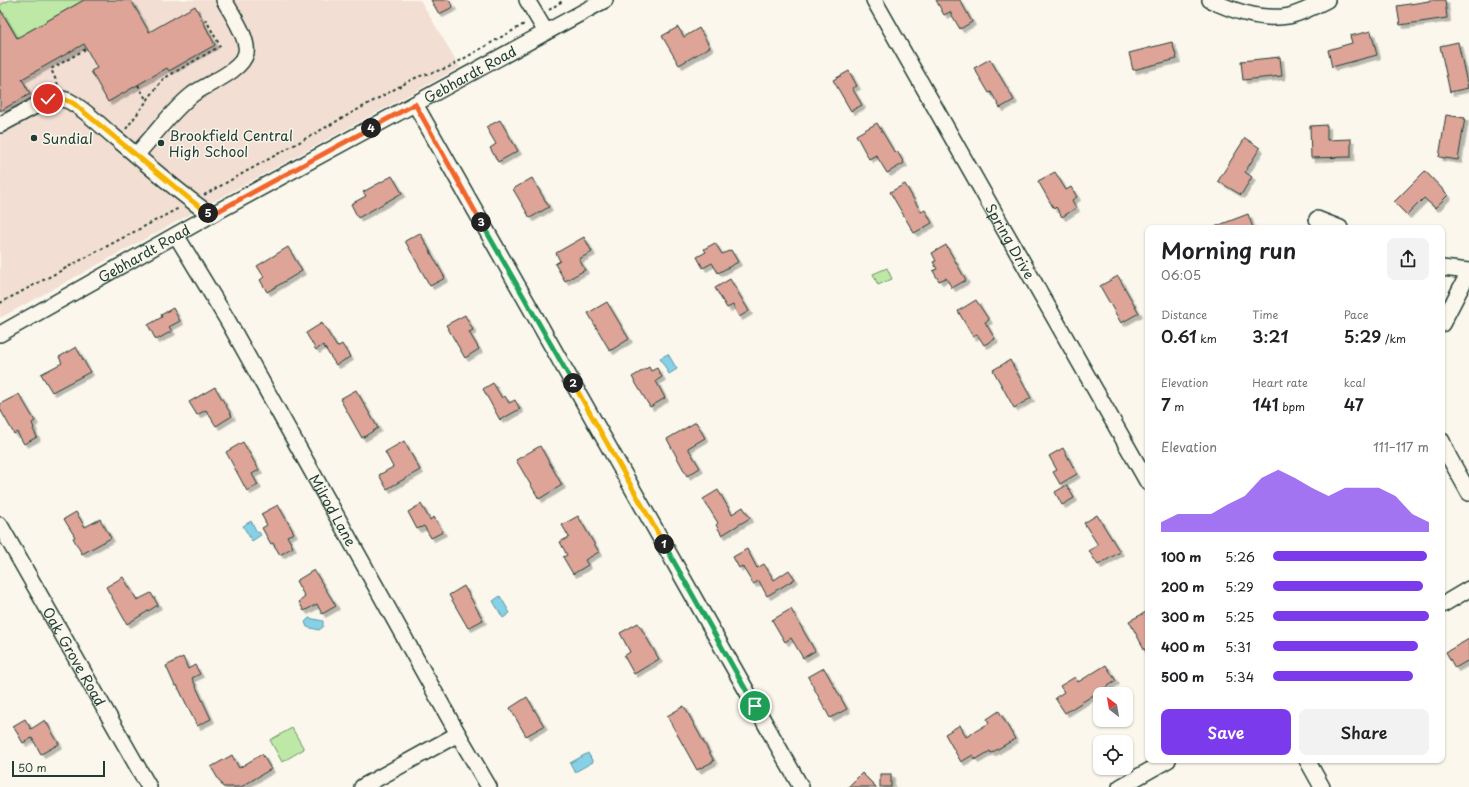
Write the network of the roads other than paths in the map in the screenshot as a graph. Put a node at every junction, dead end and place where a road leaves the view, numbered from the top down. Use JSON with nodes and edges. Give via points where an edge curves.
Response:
{"nodes":[{"id":1,"x":224,"y":0,"type":"edge"},
{"id":2,"x":527,"y":0,"type":"edge"},
{"id":3,"x":604,"y":0,"type":"edge"},
{"id":4,"x":874,"y":0,"type":"edge"},
{"id":5,"x":1210,"y":0,"type":"edge"},
{"id":6,"x":1327,"y":0,"type":"edge"},
{"id":7,"x":546,"y":32,"type":"junction"},
{"id":8,"x":415,"y":104,"type":"junction"},
{"id":9,"x":0,"y":125,"type":"edge"},
{"id":10,"x":143,"y":148,"type":"junction"},
{"id":11,"x":211,"y":215,"type":"junction"},
{"id":12,"x":1317,"y":219,"type":"dead end"},
{"id":13,"x":1332,"y":225,"type":"edge"},
{"id":14,"x":176,"y":235,"type":"junction"},
{"id":15,"x":1445,"y":268,"type":"edge"},
{"id":16,"x":1469,"y":271,"type":"edge"},
{"id":17,"x":1445,"y":318,"type":"edge"},
{"id":18,"x":0,"y":334,"type":"edge"},
{"id":19,"x":1445,"y":448,"type":"edge"},
{"id":20,"x":1145,"y":477,"type":"edge"},
{"id":21,"x":1469,"y":493,"type":"edge"},
{"id":22,"x":0,"y":525,"type":"edge"},
{"id":23,"x":1469,"y":589,"type":"edge"},
{"id":24,"x":1445,"y":603,"type":"edge"},
{"id":25,"x":458,"y":734,"type":"junction"},
{"id":26,"x":1163,"y":763,"type":"edge"},
{"id":27,"x":1309,"y":763,"type":"edge"},
{"id":28,"x":149,"y":787,"type":"edge"},
{"id":29,"x":362,"y":787,"type":"edge"},
{"id":30,"x":489,"y":787,"type":"edge"},
{"id":31,"x":801,"y":787,"type":"edge"},
{"id":32,"x":1120,"y":787,"type":"edge"},
{"id":33,"x":1322,"y":787,"type":"edge"}],
"edges":[{"from":1,"to":10,"type":"street","via":[[245,43],[246,54],[232,70],[193,94]]},
{"from":2,"to":7,"type":"street"},
{"from":3,"to":7,"type":"street","name":"Gebhardt Road"},
{"from":4,"to":20,"type":"street","name":"Spring Drive"},
{"from":5,"to":6,"type":"street","via":[[1249,15],[1269,16],[1288,16]]},
{"from":7,"to":8,"type":"street","name":"Gebhardt Road"},
{"from":8,"to":11,"type":"street","name":"Gebhardt Road"},
{"from":8,"to":31,"type":"street"},
{"from":9,"to":10,"type":"street","via":[[48,99],[61,98]]},
{"from":10,"to":11,"type":"street","via":[[192,201]]},
{"from":11,"to":14,"type":"street","name":"Gebhardt Road"},
{"from":12,"to":13,"type":"street"},
{"from":14,"to":18,"type":"street","name":"Gebhardt Road"},
{"from":14,"to":25,"type":"street","name":"Milrod Lane","via":[[228,321]]},
{"from":15,"to":16,"type":"street"},
{"from":16,"to":17,"type":"street"},
{"from":19,"to":21,"type":"street"},
{"from":22,"to":28,"type":"street","name":"Oak Grove Road"},
{"from":23,"to":24,"type":"street"},
{"from":25,"to":29,"type":"street"},
{"from":25,"to":30,"type":"street","name":"Milrod Lane"},
{"from":26,"to":32,"type":"street"},
{"from":27,"to":33,"type":"street"}]}
